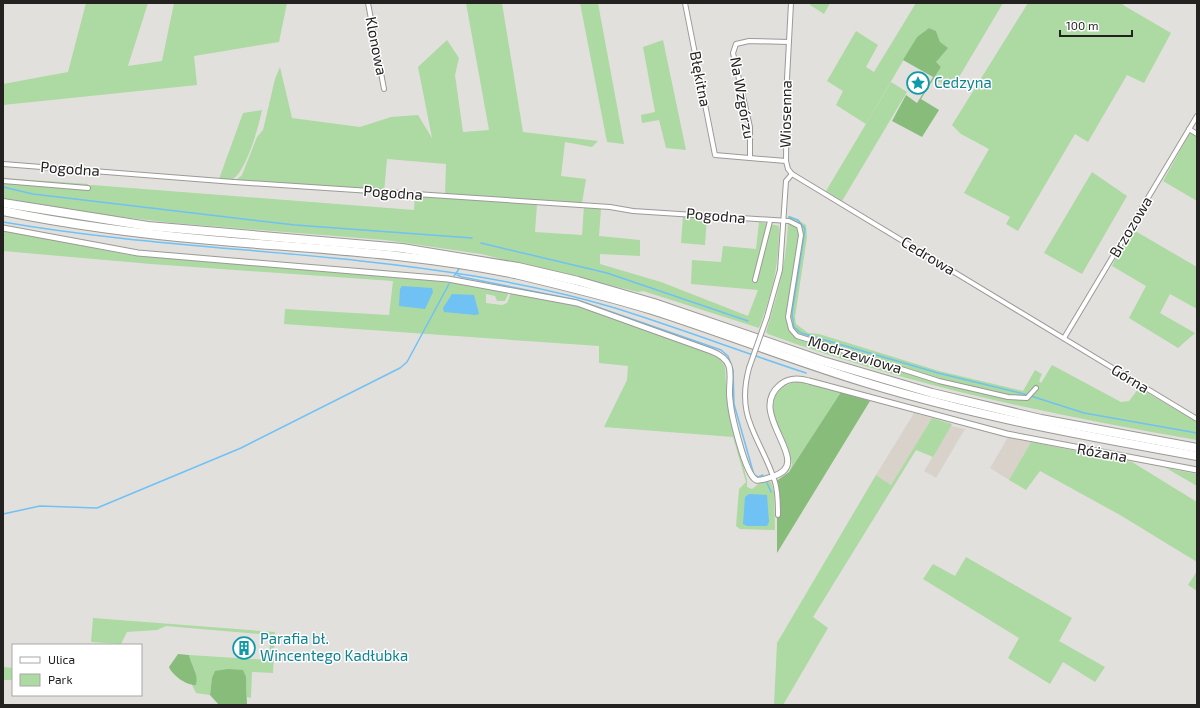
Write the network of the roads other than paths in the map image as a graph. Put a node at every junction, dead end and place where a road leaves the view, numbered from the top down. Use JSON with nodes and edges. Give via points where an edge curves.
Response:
{"nodes":[{"id":1,"x":368,"y":3,"type":"edge"},
{"id":2,"x":685,"y":3,"type":"edge"},
{"id":3,"x":791,"y":3,"type":"edge"},
{"id":4,"x":789,"y":42,"type":"junction"},
{"id":5,"x":384,"y":89,"type":"dead end"},
{"id":6,"x":1197,"y":116,"type":"edge"},
{"id":7,"x":1189,"y":129,"type":"junction"},
{"id":8,"x":1197,"y":134,"type":"edge"},
{"id":9,"x":750,"y":158,"type":"junction"},
{"id":10,"x":786,"y":161,"type":"junction"},
{"id":11,"x":3,"y":164,"type":"edge"},
{"id":12,"x":792,"y":174,"type":"junction"},
{"id":13,"x":3,"y":181,"type":"edge"},
{"id":14,"x":88,"y":188,"type":"dead end"},
{"id":15,"x":3,"y":203,"type":"edge"},
{"id":16,"x":3,"y":211,"type":"edge"},
{"id":17,"x":770,"y":221,"type":"junction"},
{"id":18,"x":783,"y":222,"type":"junction"},
{"id":19,"x":3,"y":228,"type":"edge"},
{"id":20,"x":755,"y":280,"type":"dead end"},
{"id":21,"x":1064,"y":338,"type":"junction"},
{"id":22,"x":1036,"y":388,"type":"dead end"},
{"id":23,"x":1197,"y":419,"type":"edge"},
{"id":24,"x":1197,"y":448,"type":"edge"},
{"id":25,"x":1197,"y":456,"type":"edge"},
{"id":26,"x":1197,"y":470,"type":"edge"},
{"id":27,"x":773,"y":476,"type":"junction"},
{"id":28,"x":778,"y":515,"type":"dead end"}],
"edges":[{"from":1,"to":5,"type":"street","name":"Klonowa"},
{"from":2,"to":9,"type":"street","name":"Błękitna","via":[[716,155]]},
{"from":3,"to":4,"type":"street","name":"Wiosenna"},
{"from":4,"to":9,"type":"street","name":"Na Wzgórzu","via":[[749,41],[736,44],[734,48],[750,127]]},
{"from":4,"to":10,"type":"street","name":"Wiosenna"},
{"from":6,"to":7,"type":"street","name":"Brzozowa"},
{"from":7,"to":8,"type":"street"},
{"from":7,"to":21,"type":"street","name":"Brzozowa"},
{"from":9,"to":10,"type":"street"},
{"from":10,"to":12,"type":"street","name":"Wiosenna"},
{"from":11,"to":17,"type":"street","name":"Pogodna","via":[[242,183],[610,207]]},
{"from":12,"to":18,"type":"street","via":[[786,180]]},
{"from":12,"to":21,"type":"street","name":"Cedrowa"},
{"from":13,"to":14,"type":"street"},
{"from":15,"to":24,"type":"highway","via":[[148,226],[402,248],[518,267],[636,297],[823,361],[932,394],[1040,419]]},
{"from":16,"to":25,"type":"highway","via":[[148,234],[374,252],[511,274],[645,308],[822,369],[916,398],[1038,427]]},
{"from":17,"to":18,"type":"street","name":"Pogodna"},
{"from":17,"to":20,"type":"street"},
{"from":18,"to":22,"type":"street","name":"Modrzewiowa","via":[[796,223],[801,235],[788,317],[791,330],[797,336],[939,381],[1021,399],[1030,396]]},
{"from":18,"to":27,"type":"street","bridge":true,"via":[[780,270],[749,368],[745,389],[746,414]]},
{"from":19,"to":27,"type":"street","via":[[138,253],[448,279],[585,305],[724,358],[729,369],[732,411],[748,472],[756,480]]},
{"from":21,"to":23,"type":"street","name":"Górna"},
{"from":26,"to":27,"type":"street","name":"Różana","via":[[1056,445],[809,380],[792,380],[778,387],[770,401],[772,419],[789,463],[785,472]]},
{"from":27,"to":28,"type":"street"}]}
